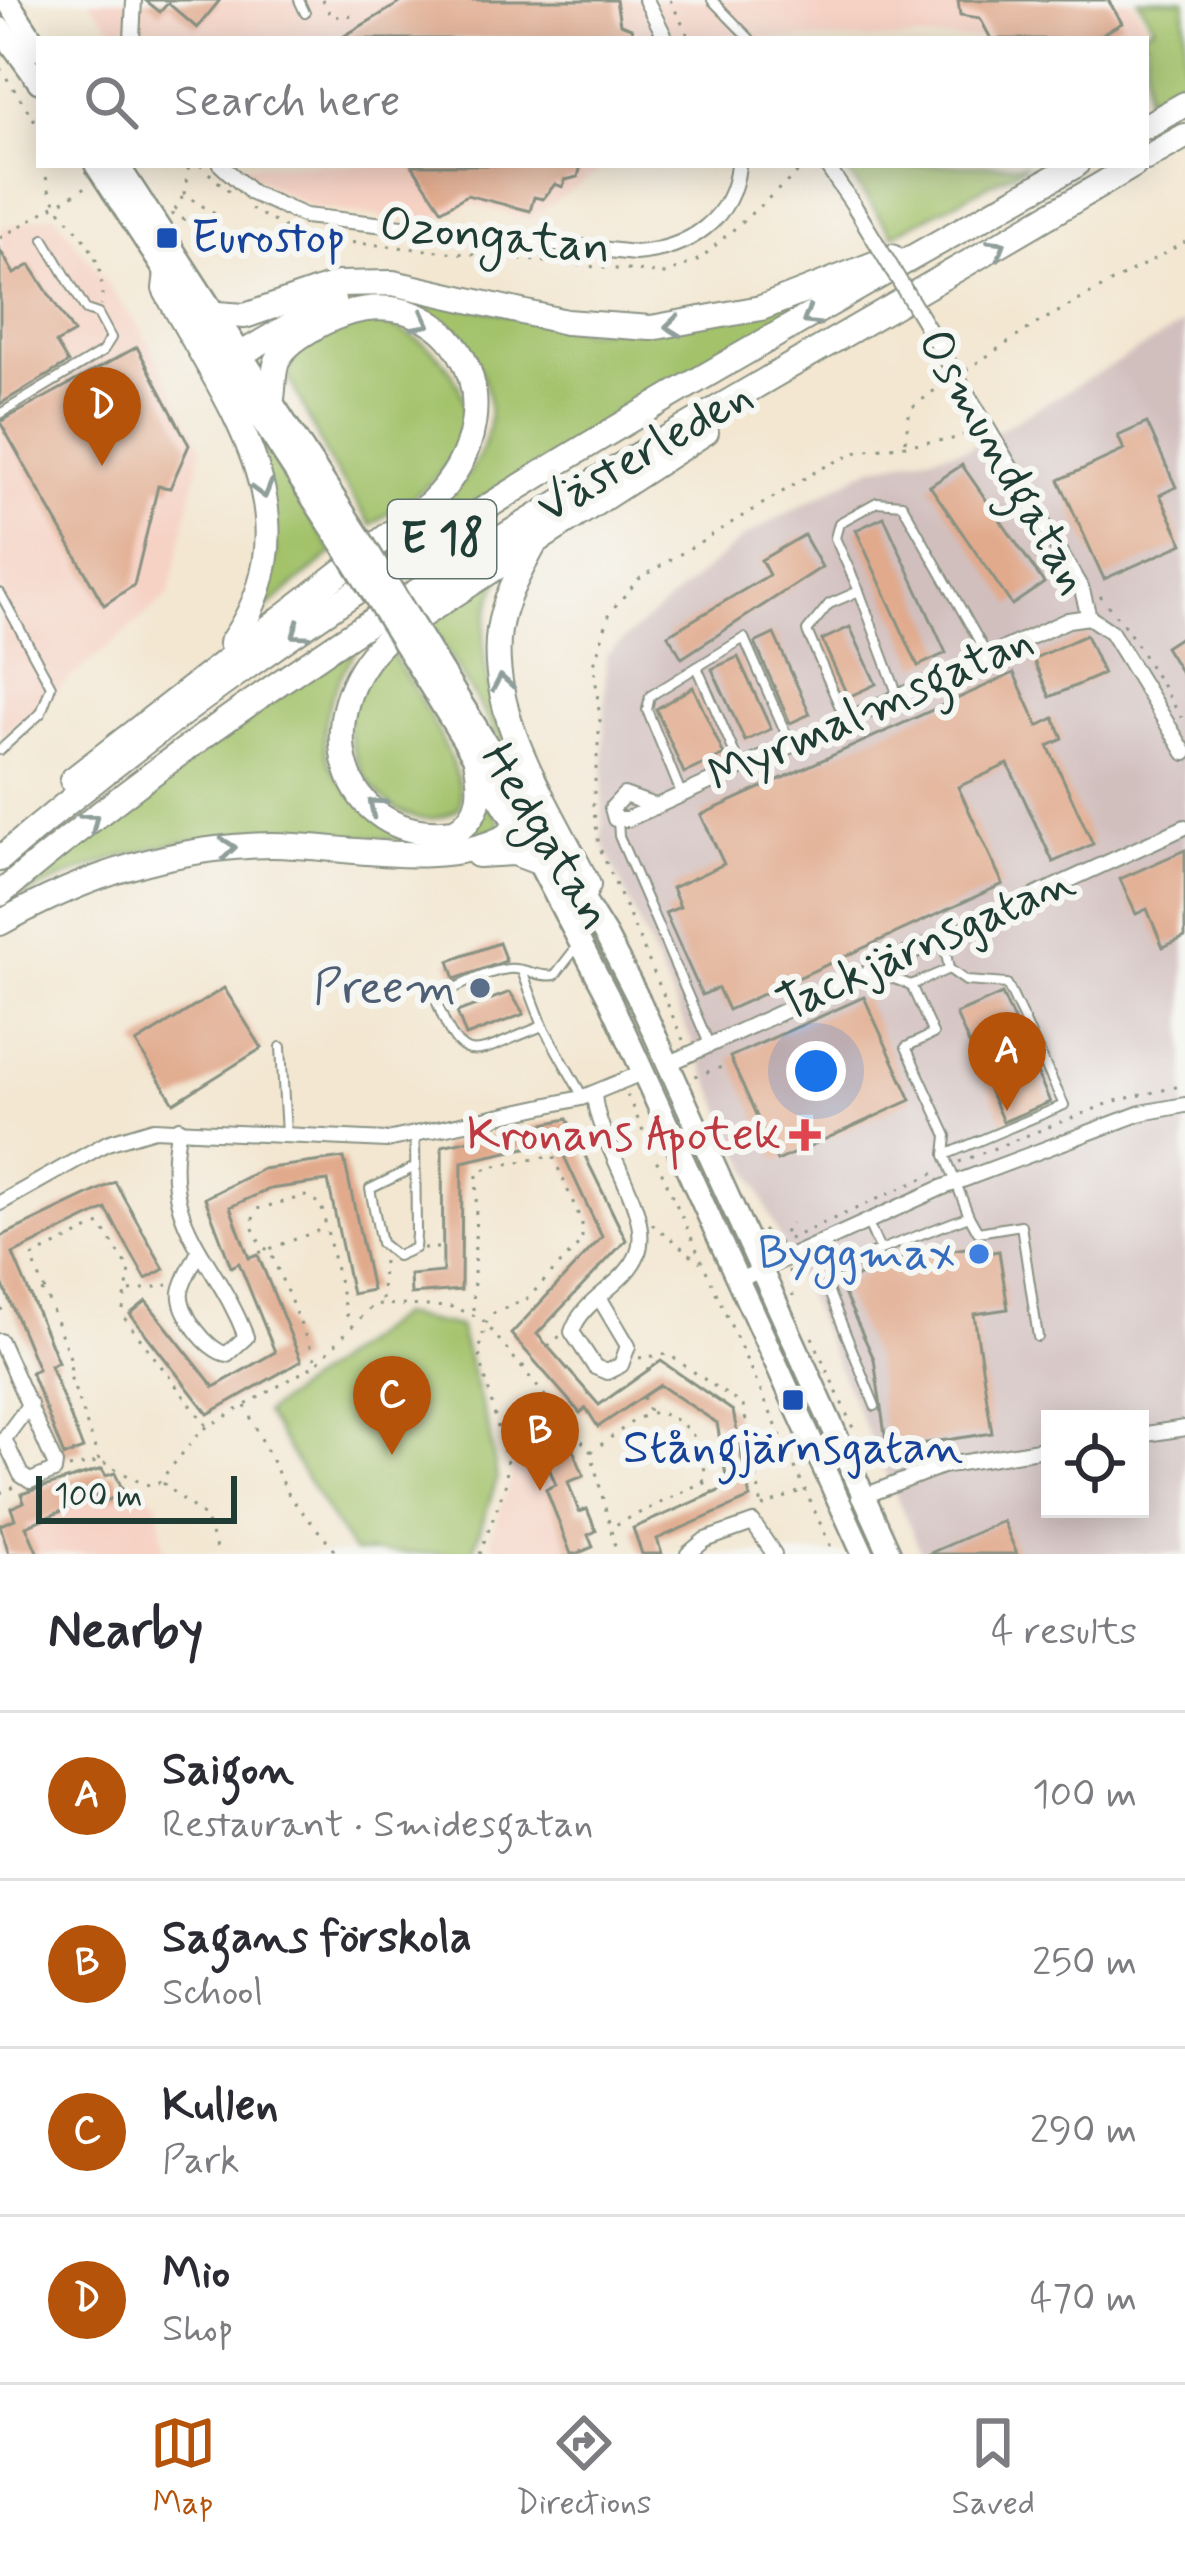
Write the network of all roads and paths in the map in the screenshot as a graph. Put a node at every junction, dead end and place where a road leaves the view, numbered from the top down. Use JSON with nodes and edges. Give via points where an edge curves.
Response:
{"nodes":[{"id":1,"x":7,"y":0,"type":"edge"},
{"id":2,"x":18,"y":0,"type":"edge"},
{"id":3,"x":134,"y":0,"type":"edge"},
{"id":4,"x":299,"y":0,"type":"edge"},
{"id":5,"x":322,"y":0,"type":"edge"},
{"id":6,"x":646,"y":0,"type":"edge"},
{"id":7,"x":670,"y":0,"type":"edge"},
{"id":8,"x":712,"y":0,"type":"edge"},
{"id":9,"x":305,"y":13,"type":"dead end"},
{"id":10,"x":355,"y":15,"type":"dead end"},
{"id":11,"x":7,"y":30,"type":"edge"},
{"id":12,"x":132,"y":36,"type":"edge"},
{"id":13,"x":664,"y":36,"type":"edge"},
{"id":14,"x":688,"y":36,"type":"edge"},
{"id":15,"x":747,"y":36,"type":"edge"},
{"id":16,"x":36,"y":47,"type":"edge"},
{"id":17,"x":0,"y":68,"type":"edge"},
{"id":18,"x":3,"y":78,"type":"edge"},
{"id":19,"x":36,"y":87,"type":"edge"},
{"id":20,"x":36,"y":90,"type":"edge"},
{"id":21,"x":24,"y":102,"type":"junction"},
{"id":22,"x":1185,"y":104,"type":"edge"},
{"id":23,"x":36,"y":122,"type":"edge"},
{"id":24,"x":1149,"y":124,"type":"edge"},
{"id":25,"x":1185,"y":136,"type":"edge"},
{"id":26,"x":1149,"y":156,"type":"edge"},
{"id":27,"x":47,"y":168,"type":"edge"},
{"id":28,"x":120,"y":168,"type":"edge"},
{"id":29,"x":188,"y":168,"type":"edge"},
{"id":30,"x":223,"y":168,"type":"edge"},
{"id":31,"x":738,"y":168,"type":"edge"},
{"id":32,"x":828,"y":168,"type":"edge"},
{"id":33,"x":1071,"y":168,"type":"edge"},
{"id":34,"x":1130,"y":168,"type":"edge"},
{"id":35,"x":95,"y":173,"type":"edge"},
{"id":36,"x":184,"y":194,"type":"junction"},
{"id":37,"x":55,"y":206,"type":"junction"},
{"id":38,"x":0,"y":238,"type":"edge"},
{"id":39,"x":44,"y":239,"type":"dead end"},
{"id":40,"x":1185,"y":242,"type":"edge"},
{"id":41,"x":911,"y":260,"type":"junction"},
{"id":42,"x":167,"y":272,"type":"junction"},
{"id":43,"x":371,"y":283,"type":"junction"},
{"id":44,"x":98,"y":314,"type":"junction"},
{"id":45,"x":217,"y":314,"type":"junction"},
{"id":46,"x":847,"y":337,"type":"junction"},
{"id":47,"x":235,"y":359,"type":"junction"},
{"id":48,"x":272,"y":398,"type":"junction"},
{"id":49,"x":0,"y":414,"type":"edge"},
{"id":50,"x":986,"y":425,"type":"junction"},
{"id":51,"x":920,"y":442,"type":"dead end"},
{"id":52,"x":904,"y":443,"type":"dead end"},
{"id":53,"x":536,"y":541,"type":"junction"},
{"id":54,"x":351,"y":542,"type":"junction"},
{"id":55,"x":859,"y":592,"type":"junction"},
{"id":56,"x":0,"y":593,"type":"edge"},
{"id":57,"x":1107,"y":602,"type":"dead end"},
{"id":58,"x":1089,"y":617,"type":"junction"},
{"id":59,"x":987,"y":656,"type":"junction"},
{"id":60,"x":216,"y":664,"type":"junction"},
{"id":61,"x":697,"y":667,"type":"junction"},
{"id":62,"x":435,"y":676,"type":"junction"},
{"id":63,"x":898,"y":696,"type":"junction"},
{"id":64,"x":845,"y":719,"type":"junction"},
{"id":65,"x":1185,"y":723,"type":"edge"},
{"id":66,"x":791,"y":745,"type":"junction"},
{"id":67,"x":0,"y":750,"type":"edge"},
{"id":68,"x":1185,"y":753,"type":"edge"},
{"id":69,"x":476,"y":760,"type":"junction"},
{"id":70,"x":741,"y":768,"type":"junction"},
{"id":71,"x":520,"y":795,"type":"junction"},
{"id":72,"x":681,"y":795,"type":"junction"},
{"id":73,"x":655,"y":806,"type":"junction"},
{"id":74,"x":618,"y":820,"type":"junction"},
{"id":75,"x":515,"y":825,"type":"junction"},
{"id":76,"x":1185,"y":827,"type":"edge"},
{"id":77,"x":0,"y":842,"type":"edge"},
{"id":78,"x":467,"y":849,"type":"junction"},
{"id":79,"x":0,"y":859,"type":"edge"},
{"id":80,"x":536,"y":859,"type":"junction"},
{"id":81,"x":0,"y":894,"type":"edge"},
{"id":82,"x":582,"y":897,"type":"junction"},
{"id":83,"x":0,"y":923,"type":"edge"},
{"id":84,"x":942,"y":937,"type":"junction"},
{"id":85,"x":579,"y":941,"type":"junction"},
{"id":86,"x":883,"y":964,"type":"junction"},
{"id":87,"x":949,"y":969,"type":"junction"},
{"id":88,"x":522,"y":971,"type":"junction"},
{"id":89,"x":910,"y":985,"type":"junction"},
{"id":90,"x":543,"y":1026,"type":"junction"},
{"id":91,"x":709,"y":1044,"type":"junction"},
{"id":92,"x":281,"y":1047,"type":"dead end"},
{"id":93,"x":678,"y":1065,"type":"junction"},
{"id":94,"x":722,"y":1067,"type":"dead end"},
{"id":95,"x":644,"y":1072,"type":"junction"},
{"id":96,"x":621,"y":1082,"type":"junction"},
{"id":97,"x":1185,"y":1085,"type":"edge"},
{"id":98,"x":589,"y":1095,"type":"junction"},
{"id":99,"x":1185,"y":1105,"type":"edge"},
{"id":100,"x":179,"y":1128,"type":"junction"},
{"id":101,"x":415,"y":1135,"type":"junction"},
{"id":102,"x":286,"y":1136,"type":"junction"},
{"id":103,"x":945,"y":1155,"type":"junction"},
{"id":104,"x":949,"y":1166,"type":"junction"},
{"id":105,"x":415,"y":1167,"type":"junction"},
{"id":106,"x":955,"y":1183,"type":"junction"},
{"id":107,"x":578,"y":1184,"type":"dead end"},
{"id":108,"x":567,"y":1189,"type":"junction"},
{"id":109,"x":332,"y":1199,"type":"dead end"},
{"id":110,"x":0,"y":1203,"type":"edge"},
{"id":111,"x":321,"y":1204,"type":"junction"},
{"id":112,"x":969,"y":1216,"type":"junction"},
{"id":113,"x":867,"y":1222,"type":"junction"},
{"id":114,"x":791,"y":1223,"type":"dead end"},
{"id":115,"x":639,"y":1224,"type":"junction"},
{"id":116,"x":326,"y":1228,"type":"junction"},
{"id":117,"x":762,"y":1229,"type":"dead end"},
{"id":118,"x":415,"y":1248,"type":"junction"},
{"id":119,"x":443,"y":1248,"type":"dead end"},
{"id":120,"x":461,"y":1249,"type":"dead end"},
{"id":121,"x":474,"y":1249,"type":"junction"},
{"id":122,"x":266,"y":1250,"type":"junction"},
{"id":123,"x":880,"y":1250,"type":"junction"},
{"id":124,"x":387,"y":1252,"type":"junction"},
{"id":125,"x":780,"y":1252,"type":"junction"},
{"id":126,"x":198,"y":1253,"type":"junction"},
{"id":127,"x":248,"y":1256,"type":"dead end"},
{"id":128,"x":703,"y":1264,"type":"junction"},
{"id":129,"x":761,"y":1269,"type":"junction"},
{"id":130,"x":739,"y":1280,"type":"junction"},
{"id":131,"x":184,"y":1285,"type":"junction"},
{"id":132,"x":44,"y":1291,"type":"junction"},
{"id":133,"x":128,"y":1291,"type":"junction"},
{"id":134,"x":31,"y":1297,"type":"dead end"},
{"id":135,"x":599,"y":1297,"type":"junction"},
{"id":136,"x":382,"y":1302,"type":"junction"},
{"id":137,"x":11,"y":1304,"type":"dead end"},
{"id":138,"x":797,"y":1307,"type":"dead end"},
{"id":139,"x":0,"y":1310,"type":"edge"},
{"id":140,"x":472,"y":1313,"type":"junction"},
{"id":141,"x":804,"y":1322,"type":"dead end"},
{"id":142,"x":485,"y":1324,"type":"junction"},
{"id":143,"x":354,"y":1325,"type":"junction"},
{"id":144,"x":1038,"y":1337,"type":"dead end"},
{"id":145,"x":0,"y":1341,"type":"edge"},
{"id":146,"x":627,"y":1358,"type":"junction"},
{"id":147,"x":532,"y":1359,"type":"dead end"},
{"id":148,"x":318,"y":1362,"type":"junction"},
{"id":149,"x":521,"y":1368,"type":"junction"},
{"id":150,"x":259,"y":1385,"type":"dead end"},
{"id":151,"x":265,"y":1395,"type":"junction"},
{"id":152,"x":643,"y":1397,"type":"dead end"},
{"id":153,"x":31,"y":1404,"type":"junction"},
{"id":154,"x":551,"y":1404,"type":"junction"},
{"id":155,"x":245,"y":1406,"type":"junction"},
{"id":156,"x":875,"y":1406,"type":"dead end"},
{"id":157,"x":650,"y":1412,"type":"junction"},
{"id":158,"x":207,"y":1426,"type":"junction"},
{"id":159,"x":1185,"y":1434,"type":"edge"},
{"id":160,"x":1149,"y":1435,"type":"edge"},
{"id":161,"x":504,"y":1437,"type":"junction"},
{"id":162,"x":1041,"y":1450,"type":"edge"},
{"id":163,"x":591,"y":1452,"type":"junction"},
{"id":164,"x":866,"y":1460,"type":"dead end"},
{"id":165,"x":99,"y":1462,"type":"junction"},
{"id":166,"x":68,"y":1468,"type":"dead end"},
{"id":167,"x":160,"y":1481,"type":"junction"},
{"id":168,"x":703,"y":1482,"type":"junction"},
{"id":169,"x":20,"y":1486,"type":"dead end"},
{"id":170,"x":805,"y":1489,"type":"junction"},
{"id":171,"x":0,"y":1493,"type":"edge"},
{"id":172,"x":712,"y":1494,"type":"dead end"},
{"id":173,"x":864,"y":1495,"type":"junction"},
{"id":174,"x":841,"y":1506,"type":"junction"},
{"id":175,"x":762,"y":1507,"type":"junction"},
{"id":176,"x":753,"y":1523,"type":"junction"},
{"id":177,"x":614,"y":1526,"type":"junction"},
{"id":178,"x":218,"y":1554,"type":"edge"},
{"id":179,"x":338,"y":1554,"type":"edge"},
{"id":180,"x":481,"y":1554,"type":"edge"},
{"id":181,"x":617,"y":1554,"type":"edge"},
{"id":182,"x":688,"y":1554,"type":"edge"},
{"id":183,"x":774,"y":1554,"type":"edge"},
{"id":184,"x":834,"y":1554,"type":"edge"},
{"id":185,"x":863,"y":1554,"type":"edge"},
{"id":186,"x":890,"y":1554,"type":"edge"}],
"edges":[{"from":1,"to":11,"type":"main road"},
{"from":2,"to":11,"type":"main road"},
{"from":3,"to":12,"type":"street"},
{"from":4,"to":9,"type":"lane"},
{"from":5,"to":10,"type":"path","via":[[332,17]]},
{"from":6,"to":13,"type":"street"},
{"from":7,"to":14,"type":"path"},
{"from":8,"to":15,"type":"lane"},
{"from":11,"to":16,"type":"main road"},
{"from":11,"to":19,"type":"main road"},
{"from":17,"to":18,"type":"path"},
{"from":18,"to":21,"type":"path"},
{"from":20,"to":21,"type":"path"},
{"from":21,"to":23,"type":"path"},
{"from":22,"to":24,"type":"highway"},
{"from":25,"to":26,"type":"highway"},
{"from":27,"to":37,"type":"path"},
{"from":28,"to":45,"type":"main road","name":"Hedgatan"},
{"from":29,"to":36,"type":"path"},
{"from":30,"to":31,"type":"street","name":"Ozongatan","via":[[252,193],[305,216],[635,253],[686,241],[721,215]]},
{"from":32,"to":50,"type":"street","name":"Osmundgatan","bridge":true},
{"from":33,"to":41,"type":"highway","name":"Västerleden","number":"E 18"},
{"from":46,"to":34,"type":"highway","name":"Västerleden","number":"E 18","one_way":true},
{"from":35,"to":37,"type":"path"},
{"from":35,"to":42,"type":"main road","name":"Hedgatan"},
{"from":36,"to":36,"type":"path","via":[[213,209],[214,226],[172,214]]},
{"from":37,"to":38,"type":"path"},
{"from":37,"to":44,"type":"path","via":[[94,248]]},
{"from":39,"to":44,"type":"lane","via":[[86,310]]},
{"from":40,"to":52,"type":"path","via":[[917,401],[906,416]]},
{"from":41,"to":43,"type":"highway","number":"E 18","one_way":true,"via":[[898,254],[795,297],[651,328],[566,322]]},
{"from":41,"to":79,"type":"highway","name":"Västerleden","number":"E 18","one_way":true,"via":[[321,617]]},
{"from":42,"to":47,"type":"main road","name":"Hedgatan"},
{"from":42,"to":60,"type":"highway","number":"E 18","one_way":true,"via":[[165,289],[242,434],[269,508],[262,591]]},
{"from":43,"to":45,"type":"highway","number":"E 18","via":[[317,289],[245,316]]},
{"from":43,"to":47,"type":"highway","via":[[281,326]]},
{"from":44,"to":49,"type":"lane","via":[[111,338],[103,352]]},
{"from":45,"to":47,"type":"main road","name":"Hedgatan"},
{"from":46,"to":53,"type":"highway","number":"E 18"},
{"from":81,"to":46,"type":"highway","name":"Västerleden","number":"E 18","one_way":true,"via":[[337,641],[626,461]]},
{"from":47,"to":48,"type":"main road","name":"Hedgatan"},
{"from":47,"to":54,"type":"main road","name":"Hedgatan"},
{"from":48,"to":54,"type":"main road","name":"Hedgatan"},
{"from":48,"to":60,"type":"highway","number":"E 18","one_way":true,"via":[[275,365],[291,344],[346,312],[382,308],[424,321],[457,349],[473,385],[476,426],[462,465],[430,502]]},
{"from":50,"to":51,"type":"path","via":[[952,440]]},
{"from":50,"to":58,"type":"street","name":"Osmundgatan","via":[[1082,590]]},
{"from":69,"to":53,"type":"highway","number":"E 18","one_way":true,"via":[[481,784],[468,824],[437,833],[413,829],[376,809],[350,778],[340,710],[360,666],[387,638]]},
{"from":82,"to":53,"type":"highway","number":"E 18","one_way":true,"via":[[587,884],[513,725],[498,665],[502,616]]},
{"from":54,"to":62,"type":"main road","name":"Hedgatan","bridge":true},
{"from":55,"to":59,"type":"lane","via":[[835,538],[839,523],[878,502],[902,504]]},
{"from":55,"to":63,"type":"lane"},
{"from":55,"to":64,"type":"lane","via":[[829,604],[807,631]]},
{"from":56,"to":67,"type":"lane","via":[[51,686],[41,713]]},
{"from":57,"to":65,"type":"path"},
{"from":58,"to":59,"type":"street","name":"Myrmalmsgatan"},
{"from":58,"to":68,"type":"street","name":"Osmundgatan","via":[[1111,632]]},
{"from":59,"to":63,"type":"street","name":"Myrmalmsgatan"},
{"from":60,"to":77,"type":"highway","number":"E 18"},
{"from":61,"to":66,"type":"lane","via":[[744,638]]},
{"from":61,"to":70,"type":"lane"},
{"from":61,"to":72,"type":"lane","via":[[650,696],[647,710]]},
{"from":62,"to":69,"type":"main road","name":"Hedgatan"},
{"from":62,"to":71,"type":"main road","name":"Hedgatan"},
{"from":63,"to":64,"type":"street","name":"Myrmalmsgatan"},
{"from":64,"to":66,"type":"street","name":"Myrmalmsgatan"},
{"from":66,"to":70,"type":"street","name":"Myrmalmsgatan"},
{"from":69,"to":75,"type":"main road","name":"Hedgatan"},
{"from":70,"to":72,"type":"street","name":"Myrmalmsgatan"},
{"from":71,"to":75,"type":"highway"},
{"from":71,"to":82,"type":"main road","name":"Hedgatan"},
{"from":72,"to":73,"type":"street","name":"Myrmalmsgatan"},
{"from":73,"to":74,"type":"street","name":"Myrmalmsgatan"},
{"from":73,"to":74,"type":"street","name":"Myrmalmsgatan","via":[[615,798]]},
{"from":74,"to":91,"type":"lane"},
{"from":75,"to":78,"type":"highway","via":[[504,838]]},
{"from":75,"to":80,"type":"main road","name":"Hedgatan"},
{"from":76,"to":84,"type":"street","name":"Tackjärnsgatan"},
{"from":78,"to":80,"type":"highway"},
{"from":83,"to":78,"type":"highway","one_way":true,"via":[[76,884],[172,855],[269,845]]},
{"from":80,"to":85,"type":"main road","name":"Hedgatan"},
{"from":82,"to":93,"type":"main road","name":"Hedgatan"},
{"from":84,"to":86,"type":"street","name":"Tackjärnsgatan"},
{"from":84,"to":87,"type":"lane"},
{"from":85,"to":88,"type":"lane","via":[[556,975]]},
{"from":85,"to":95,"type":"main road","name":"Hedgatan"},
{"from":86,"to":89,"type":"lane"},
{"from":86,"to":91,"type":"street","name":"Tackjärnsgatan"},
{"from":87,"to":89,"type":"lane"},
{"from":87,"to":103,"type":"lane","via":[[966,981],[1007,984],[1064,1105]]},
{"from":88,"to":90,"type":"lane"},
{"from":88,"to":90,"type":"lane","via":[[506,969],[435,997],[451,1041],[473,1052]]},
{"from":89,"to":103,"type":"lane","via":[[933,1034],[906,1047],[947,1136]]},
{"from":90,"to":98,"type":"lane"},
{"from":91,"to":93,"type":"street","name":"Tackjärnsgatan"},
{"from":92,"to":102,"type":"lane"},
{"from":93,"to":94,"type":"path","via":[[693,1077]]},
{"from":93,"to":95,"type":"main road"},
{"from":93,"to":129,"type":"main road","name":"Hedgatan"},
{"from":95,"to":96,"type":"street"},
{"from":95,"to":130,"type":"main road","name":"Hedgatan"},
{"from":96,"to":98,"type":"street"},
{"from":96,"to":128,"type":"path"},
{"from":97,"to":104,"type":"path","via":[[1114,1101]]},
{"from":98,"to":101,"type":"street"},
{"from":98,"to":115,"type":"street"},
{"from":99,"to":106,"type":"street","via":[[1141,1113]]},
{"from":100,"to":102,"type":"street"},
{"from":100,"to":110,"type":"street","via":[[107,1143]]},
{"from":100,"to":126,"type":"street","via":[[175,1198]]},
{"from":101,"to":102,"type":"street","via":[[366,1142]]},
{"from":101,"to":105,"type":"lane"},
{"from":103,"to":104,"type":"lane"},
{"from":104,"to":106,"type":"lane"},
{"from":104,"to":125,"type":"path"},
{"from":105,"to":118,"type":"lane"},
{"from":105,"to":124,"type":"lane","via":[[370,1190]]},
{"from":106,"to":112,"type":"lane"},
{"from":106,"to":113,"type":"street"},
{"from":107,"to":108,"type":"path"},
{"from":108,"to":121,"type":"path","via":[[553,1156],[481,1171]]},
{"from":108,"to":142,"type":"path","via":[[582,1241],[526,1299]]},
{"from":109,"to":111,"type":"path"},
{"from":111,"to":116,"type":"path"},
{"from":111,"to":122,"type":"path","via":[[304,1196],[257,1209],[251,1224]]},
{"from":112,"to":123,"type":"lane"},
{"from":112,"to":144,"type":"lane","via":[[978,1232],[1021,1225]]},
{"from":113,"to":123,"type":"lane"},
{"from":113,"to":125,"type":"street"},
{"from":114,"to":125,"type":"path"},
{"from":115,"to":128,"type":"path","via":[[655,1224]]},
{"from":115,"to":135,"type":"street","via":[[638,1254]]},
{"from":116,"to":122,"type":"path"},
{"from":116,"to":143,"type":"path"},
{"from":117,"to":125,"type":"path"},
{"from":118,"to":119,"type":"path"},
{"from":118,"to":124,"type":"lane"},
{"from":120,"to":121,"type":"path"},
{"from":121,"to":140,"type":"path"},
{"from":122,"to":127,"type":"path"},
{"from":122,"to":148,"type":"path"},
{"from":123,"to":156,"type":"lane","via":[[835,1272],[826,1285]]},
{"from":124,"to":136,"type":"path"},
{"from":125,"to":129,"type":"street"},
{"from":125,"to":138,"type":"path"},
{"from":126,"to":131,"type":"street"},
{"from":126,"to":131,"type":"street","via":[[246,1337],[235,1351],[210,1348],[182,1305]]},
{"from":128,"to":170,"type":"path"},
{"from":129,"to":130,"type":"street"},
{"from":129,"to":173,"type":"main road","name":"Hedgatan"},
{"from":130,"to":174,"type":"main road","name":"Hedgatan"},
{"from":131,"to":133,"type":"path"},
{"from":132,"to":133,"type":"path","via":[[32,1257],[100,1224],[130,1270]]},
{"from":132,"to":134,"type":"path"},
{"from":132,"to":165,"type":"path"},
{"from":133,"to":158,"type":"path","via":[[122,1315]]},
{"from":135,"to":146,"type":"street"},
{"from":135,"to":146,"type":"street","via":[[574,1323],[574,1340],[607,1372]]},
{"from":136,"to":140,"type":"path"},
{"from":136,"to":143,"type":"path"},
{"from":137,"to":139,"type":"path"},
{"from":140,"to":142,"type":"path"},
{"from":141,"to":164,"type":"path"},
{"from":142,"to":149,"type":"path"},
{"from":142,"to":161,"type":"path","via":[[479,1353]]},
{"from":143,"to":148,"type":"path"},
{"from":145,"to":153,"type":"street"},
{"from":146,"to":175,"type":"path","via":[[663,1352],[743,1406]]},
{"from":147,"to":149,"type":"path"},
{"from":148,"to":151,"type":"path"},
{"from":149,"to":154,"type":"path"},
{"from":150,"to":151,"type":"path"},
{"from":151,"to":155,"type":"path"},
{"from":152,"to":157,"type":"path"},
{"from":153,"to":153,"type":"street","via":[[56,1464],[30,1481],[4,1439]]},
{"from":154,"to":161,"type":"path"},
{"from":154,"to":163,"type":"path"},
{"from":155,"to":158,"type":"path"},
{"from":155,"to":179,"type":"path","via":[[283,1484]]},
{"from":157,"to":163,"type":"path"},
{"from":157,"to":168,"type":"path","via":[[669,1415],[697,1439]]},
{"from":158,"to":167,"type":"path"},
{"from":159,"to":160,"type":"street"},
{"from":161,"to":180,"type":"path","via":[[506,1483]]},
{"from":162,"to":173,"type":"street","via":[[942,1466]]},
{"from":163,"to":177,"type":"path"},
{"from":165,"to":166,"type":"path"},
{"from":165,"to":167,"type":"path","via":[[145,1485]]},
{"from":167,"to":178,"type":"path","via":[[205,1517]]},
{"from":168,"to":172,"type":"path"},
{"from":168,"to":177,"type":"path"},
{"from":169,"to":171,"type":"path"},
{"from":170,"to":175,"type":"path"},
{"from":170,"to":184,"type":"path"},
{"from":173,"to":174,"type":"street"},
{"from":173,"to":186,"type":"main road","name":"Hedgatan"},
{"from":174,"to":185,"type":"main road","name":"Hedgatan"},
{"from":175,"to":176,"type":"path"},
{"from":176,"to":182,"type":"street"},
{"from":176,"to":183,"type":"street"},
{"from":177,"to":181,"type":"path"}]}
